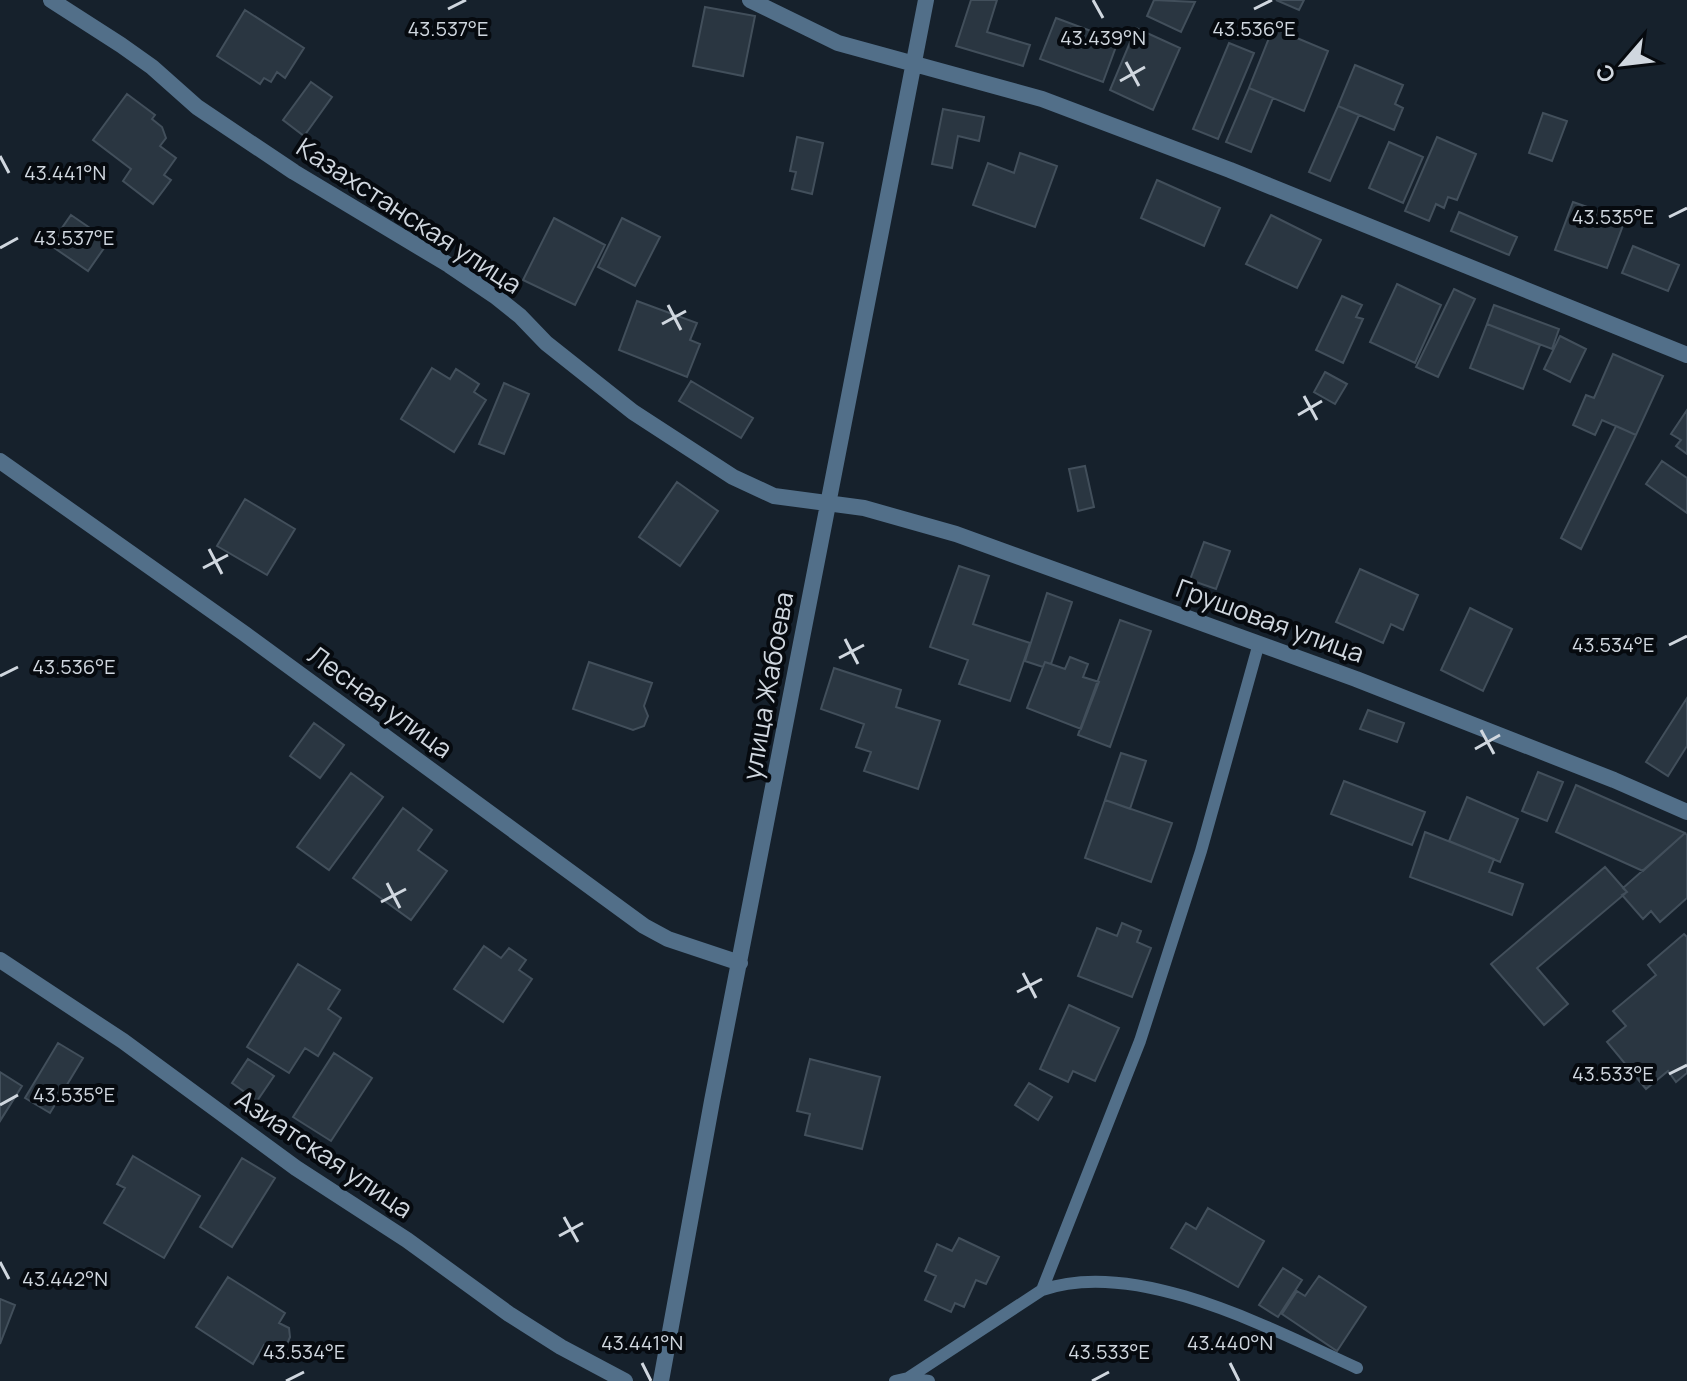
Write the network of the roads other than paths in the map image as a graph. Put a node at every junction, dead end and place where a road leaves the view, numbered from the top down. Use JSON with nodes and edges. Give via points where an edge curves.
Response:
{"nodes":[{"id":1,"x":51,"y":0,"type":"edge"},
{"id":2,"x":750,"y":0,"type":"edge"},
{"id":3,"x":926,"y":0,"type":"edge"},
{"id":4,"x":915,"y":63,"type":"junction"},
{"id":5,"x":1687,"y":355,"type":"edge"},
{"id":6,"x":0,"y":461,"type":"edge"},
{"id":7,"x":828,"y":502,"type":"junction"},
{"id":8,"x":1259,"y":643,"type":"junction"},
{"id":9,"x":1687,"y":812,"type":"edge"},
{"id":10,"x":0,"y":960,"type":"edge"},
{"id":11,"x":740,"y":963,"type":"junction"},
{"id":12,"x":1042,"y":1290,"type":"junction"},
{"id":13,"x":1357,"y":1368,"type":"dead end"},
{"id":14,"x":902,"y":1380,"type":"edge"},
{"id":15,"x":625,"y":1381,"type":"edge"},
{"id":16,"x":661,"y":1381,"type":"edge"},
{"id":17,"x":929,"y":1381,"type":"edge"}],
"edges":[{"from":1,"to":7,"type":"street","name":"Казахстанская улица","via":[[152,67],[197,107],[269,156],[495,296],[633,412],[733,477],[774,496]]},
{"from":2,"to":4,"type":"street","via":[[838,43]]},
{"from":3,"to":4,"type":"street","name":"улица Жабоева"},
{"from":4,"to":5,"type":"street","via":[[1057,105],[1230,170]]},
{"from":4,"to":7,"type":"street","name":"улица Жабоева"},
{"from":6,"to":11,"type":"street","name":"Лесная улица","via":[[644,926]]},
{"from":7,"to":8,"type":"street","name":"Грушовая улица","via":[[956,534]]},
{"from":7,"to":11,"type":"street","name":"улица Жабоева"},
{"from":8,"to":9,"type":"street","name":"Грушовая улица"},
{"from":8,"to":12,"type":"lane","via":[[1201,851],[1140,1041]]},
{"from":10,"to":15,"type":"street","name":"Азиатская улица","via":[[509,1314]]},
{"from":11,"to":16,"type":"street","name":"улица Жабоева"},
{"from":12,"to":13,"type":"lane","via":[[1086,1280],[1146,1285]]},
{"from":12,"to":14,"type":"lane"},
{"from":14,"to":17,"type":"lane"}]}
